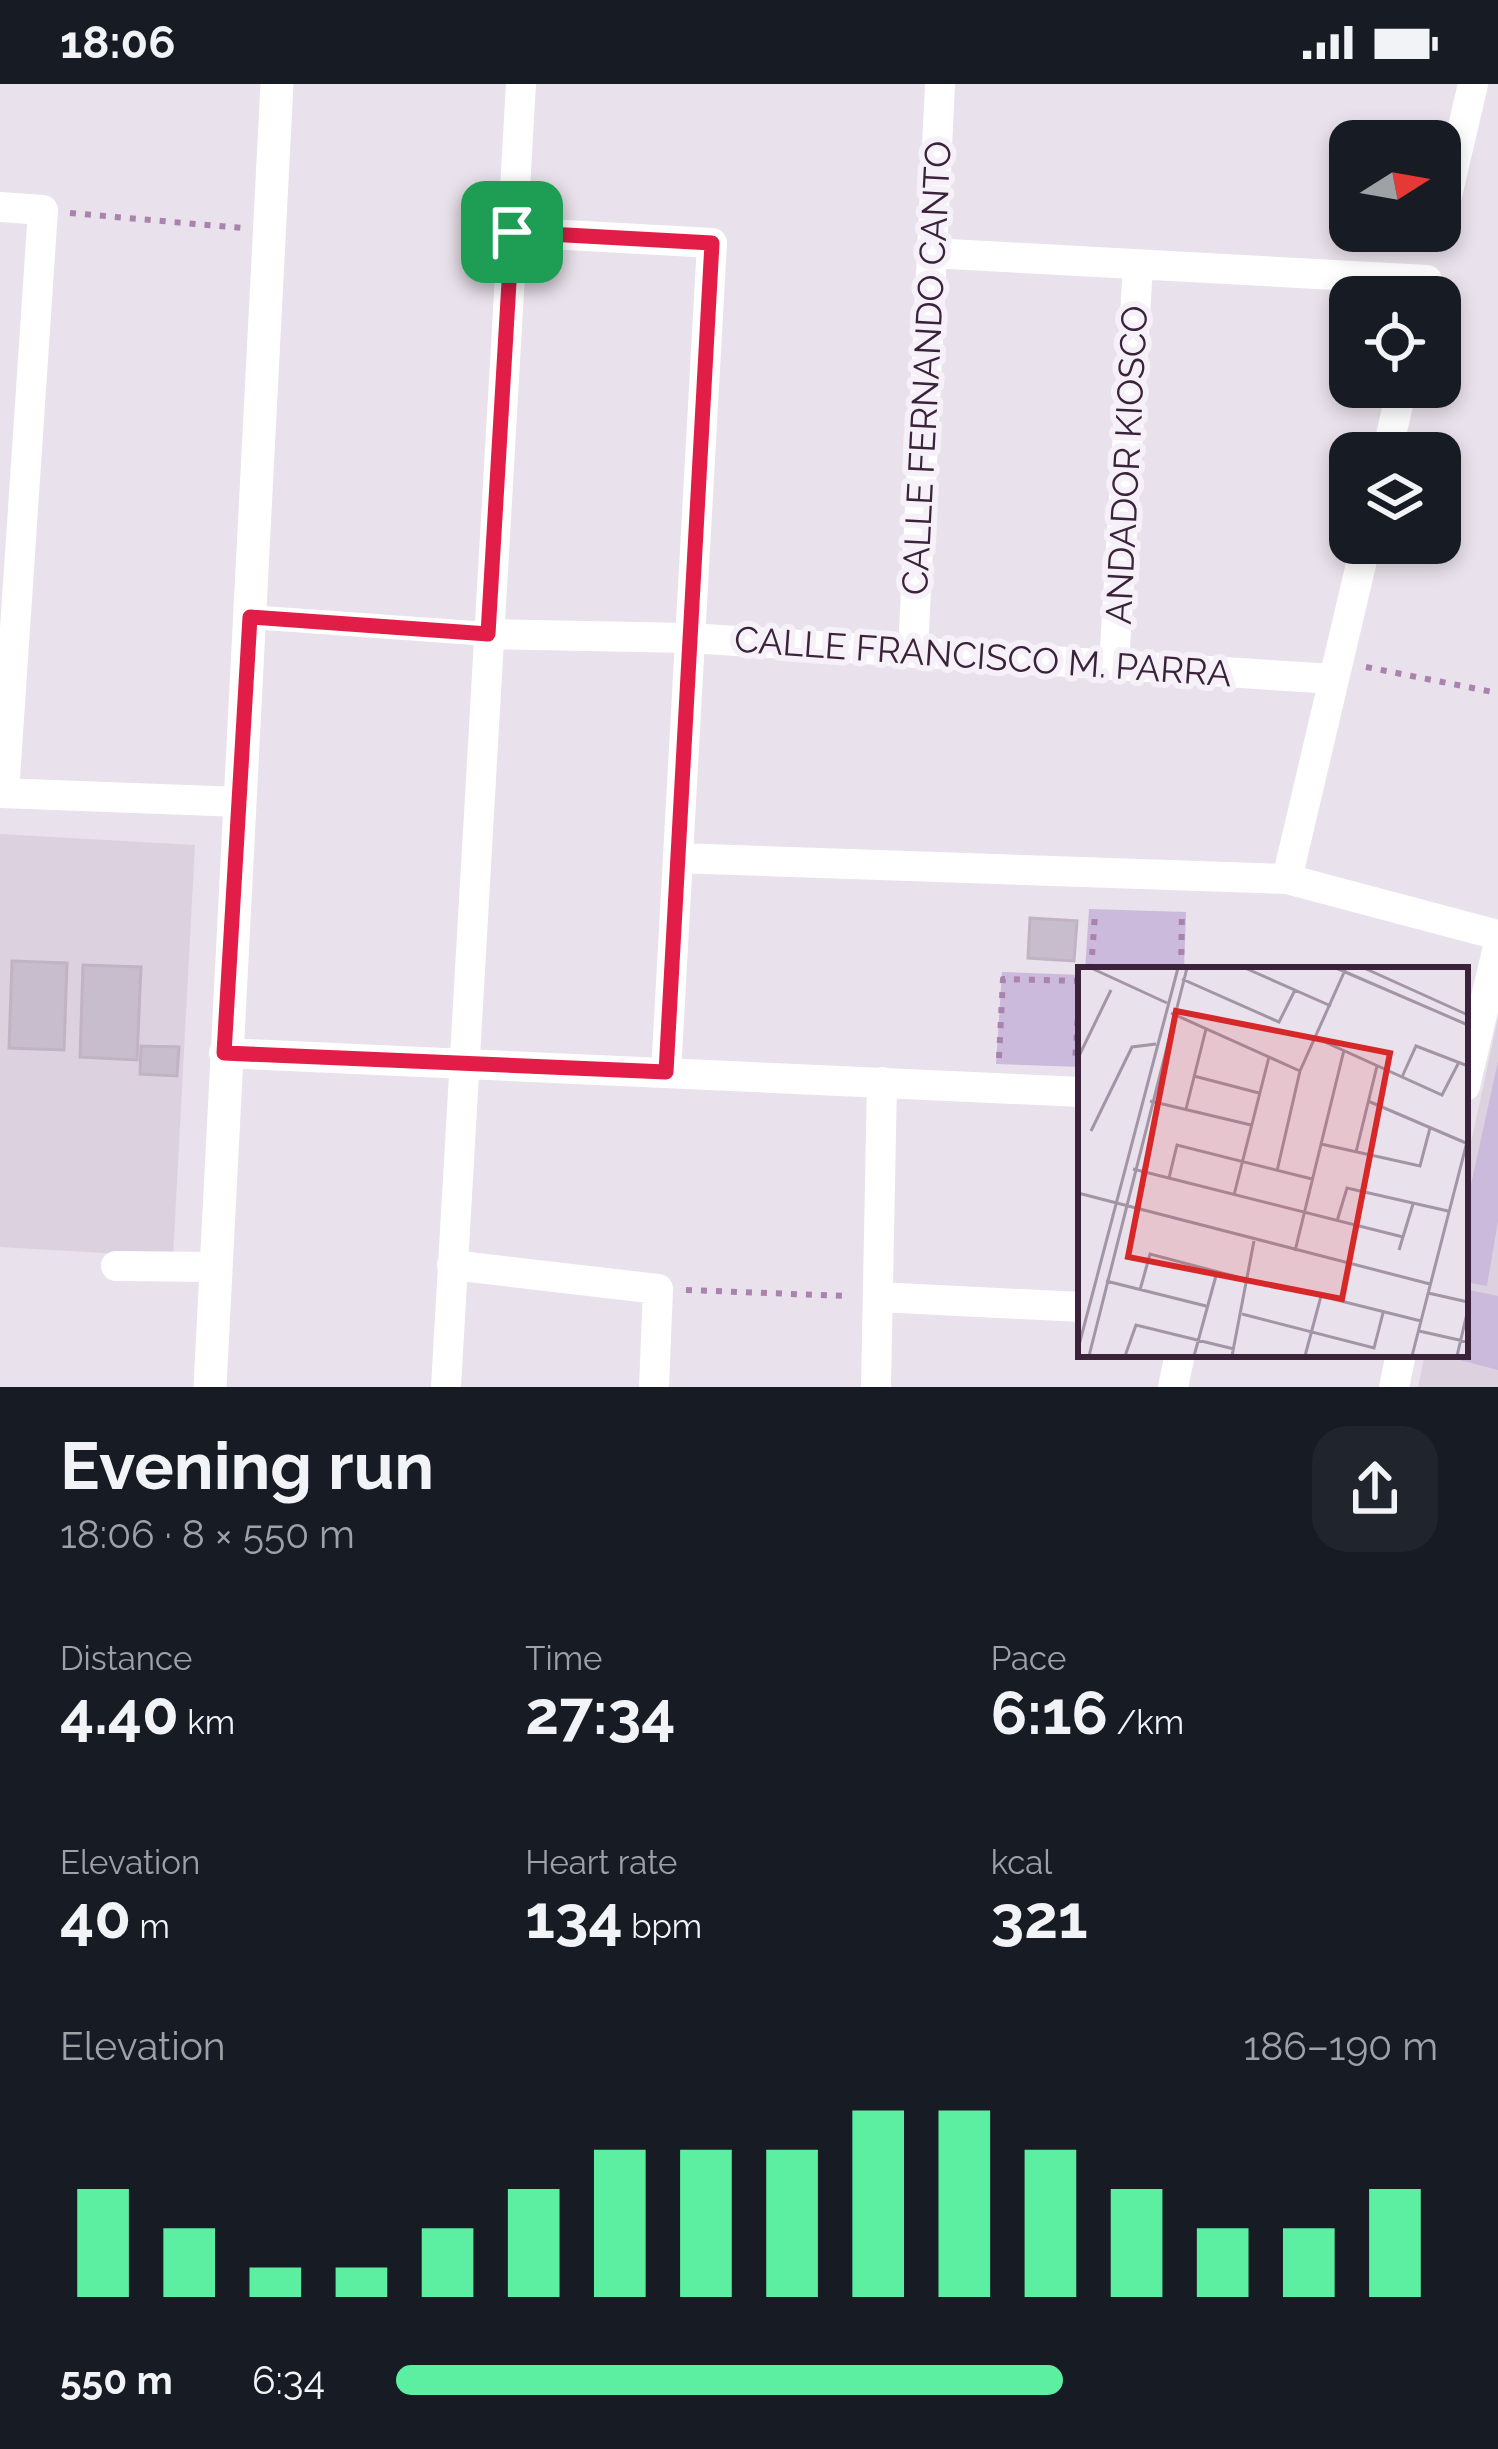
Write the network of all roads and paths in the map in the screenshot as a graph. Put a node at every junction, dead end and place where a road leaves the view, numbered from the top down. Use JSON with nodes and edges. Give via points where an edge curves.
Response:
{"nodes":[{"id":1,"x":277,"y":84,"type":"edge"},
{"id":2,"x":521,"y":84,"type":"edge"},
{"id":3,"x":940,"y":84,"type":"edge"},
{"id":4,"x":1474,"y":84,"type":"edge"},
{"id":5,"x":1461,"y":138,"type":"edge"},
{"id":6,"x":0,"y":207,"type":"edge"},
{"id":7,"x":43,"y":210,"type":"junction"},
{"id":8,"x":269,"y":231,"type":"junction"},
{"id":9,"x":512,"y":232,"type":"junction"},
{"id":10,"x":932,"y":253,"type":"junction"},
{"id":11,"x":1138,"y":265,"type":"junction"},
{"id":12,"x":1329,"y":280,"type":"edge"},
{"id":13,"x":1361,"y":564,"type":"edge"},
{"id":14,"x":250,"y":617,"type":"junction"},
{"id":15,"x":6,"y":618,"type":"edge"},
{"id":16,"x":488,"y":634,"type":"junction"},
{"id":17,"x":690,"y":638,"type":"junction"},
{"id":18,"x":913,"y":652,"type":"junction"},
{"id":19,"x":1114,"y":665,"type":"junction"},
{"id":20,"x":1336,"y":670,"type":"junction"},
{"id":21,"x":1498,"y":692,"type":"edge"},
{"id":22,"x":2,"y":793,"type":"edge"},
{"id":23,"x":241,"y":802,"type":"junction"},
{"id":24,"x":678,"y":858,"type":"junction"},
{"id":25,"x":1287,"y":879,"type":"junction"},
{"id":26,"x":1182,"y":913,"type":"dead end"},
{"id":27,"x":1095,"y":914,"type":"dead end"},
{"id":28,"x":1498,"y":935,"type":"edge"},
{"id":29,"x":1498,"y":947,"type":"edge"},
{"id":30,"x":1091,"y":967,"type":"edge"},
{"id":31,"x":1180,"y":967,"type":"edge"},
{"id":32,"x":1078,"y":981,"type":"edge"},
{"id":33,"x":224,"y":1053,"type":"junction"},
{"id":34,"x":461,"y":1063,"type":"junction"},
{"id":35,"x":1018,"y":1064,"type":"dead end"},
{"id":36,"x":1056,"y":1065,"type":"dead end"},
{"id":37,"x":666,"y":1072,"type":"junction"},
{"id":38,"x":1468,"y":1073,"type":"edge"},
{"id":39,"x":1078,"y":1074,"type":"edge"},
{"id":40,"x":1078,"y":1074,"type":"edge"},
{"id":41,"x":882,"y":1082,"type":"junction"},
{"id":42,"x":452,"y":1265,"type":"junction"},
{"id":43,"x":116,"y":1266,"type":"dead end"},
{"id":44,"x":215,"y":1267,"type":"junction"},
{"id":45,"x":658,"y":1288,"type":"junction"},
{"id":46,"x":878,"y":1298,"type":"junction"},
{"id":47,"x":1078,"y":1307,"type":"edge"},
{"id":48,"x":1179,"y":1357,"type":"edge"},
{"id":49,"x":1400,"y":1357,"type":"edge"},
{"id":50,"x":210,"y":1387,"type":"edge"},
{"id":51,"x":446,"y":1387,"type":"edge"},
{"id":52,"x":654,"y":1387,"type":"edge"},
{"id":53,"x":876,"y":1387,"type":"edge"},
{"id":54,"x":1173,"y":1387,"type":"edge"},
{"id":55,"x":1394,"y":1387,"type":"edge"}],
"edges":[{"from":1,"to":8,"type":"street"},
{"from":2,"to":9,"type":"street"},
{"from":3,"to":10,"type":"street","name":"CALLE FERNANDO CANTO"},
{"from":4,"to":5,"type":"street"},
{"from":6,"to":7,"type":"street"},
{"from":7,"to":8,"type":"path"},
{"from":7,"to":15,"type":"street"},
{"from":8,"to":14,"type":"street"},
{"from":9,"to":16,"type":"street"},
{"from":9,"to":17,"type":"street","via":[[712,243]]},
{"from":10,"to":11,"type":"street"},
{"from":10,"to":18,"type":"street","name":"CALLE FERNANDO CANTO"},
{"from":11,"to":12,"type":"street"},
{"from":11,"to":19,"type":"street","name":"ANDADOR KIOSCO"},
{"from":13,"to":20,"type":"street"},
{"from":14,"to":16,"type":"path"},
{"from":14,"to":23,"type":"street"},
{"from":15,"to":22,"type":"street"},
{"from":16,"to":17,"type":"street","name":"CALLE FRANCISCO M. PARRA"},
{"from":16,"to":34,"type":"street"},
{"from":17,"to":18,"type":"street","name":"CALLE FRANCISCO M. PARRA"},
{"from":17,"to":24,"type":"street"},
{"from":18,"to":19,"type":"street","name":"CALLE FRANCISCO M. PARRA"},
{"from":19,"to":20,"type":"street","name":"CALLE FRANCISCO M. PARRA"},
{"from":20,"to":21,"type":"path"},
{"from":20,"to":25,"type":"street"},
{"from":22,"to":23,"type":"street"},
{"from":23,"to":33,"type":"street"},
{"from":24,"to":25,"type":"street"},
{"from":24,"to":37,"type":"street"},
{"from":25,"to":28,"type":"street"},
{"from":26,"to":31,"type":"path"},
{"from":27,"to":30,"type":"path"},
{"from":29,"to":38,"type":"street"},
{"from":32,"to":35,"type":"path","via":[[1003,979],[998,1063]]},
{"from":33,"to":34,"type":"street"},
{"from":33,"to":44,"type":"street"},
{"from":34,"to":37,"type":"street"},
{"from":34,"to":42,"type":"street"},
{"from":36,"to":39,"type":"path"},
{"from":37,"to":41,"type":"street"},
{"from":40,"to":41,"type":"street"},
{"from":41,"to":46,"type":"street"},
{"from":42,"to":45,"type":"street"},
{"from":42,"to":51,"type":"street"},
{"from":43,"to":44,"type":"street"},
{"from":44,"to":50,"type":"street"},
{"from":45,"to":46,"type":"path"},
{"from":45,"to":52,"type":"street"},
{"from":46,"to":47,"type":"street"},
{"from":46,"to":53,"type":"street"},
{"from":48,"to":54,"type":"street"},
{"from":49,"to":55,"type":"street"}]}
